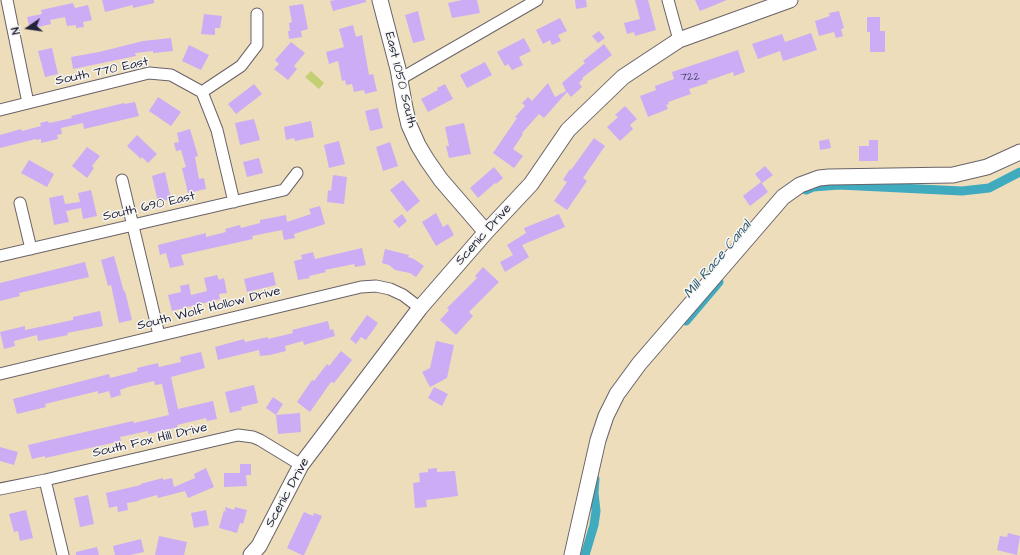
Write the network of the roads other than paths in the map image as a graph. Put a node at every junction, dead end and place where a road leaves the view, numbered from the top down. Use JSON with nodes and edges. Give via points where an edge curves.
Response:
{"nodes":[{"id":1,"x":7,"y":0,"type":"edge"},
{"id":2,"x":380,"y":0,"type":"edge"},
{"id":3,"x":537,"y":0,"type":"edge"},
{"id":4,"x":668,"y":0,"type":"edge"},
{"id":5,"x":790,"y":0,"type":"edge"},
{"id":6,"x":257,"y":14,"type":"dead end"},
{"id":7,"x":679,"y":40,"type":"junction"},
{"id":8,"x":400,"y":79,"type":"junction"},
{"id":9,"x":202,"y":92,"type":"junction"},
{"id":10,"x":28,"y":103,"type":"junction"},
{"id":11,"x":0,"y":110,"type":"edge"},
{"id":12,"x":1020,"y":152,"type":"edge"},
{"id":13,"x":297,"y":173,"type":"dead end"},
{"id":14,"x":122,"y":180,"type":"dead end"},
{"id":15,"x":234,"y":202,"type":"junction"},
{"id":16,"x":20,"y":203,"type":"dead end"},
{"id":17,"x":133,"y":225,"type":"junction"},
{"id":18,"x":486,"y":232,"type":"junction"},
{"id":19,"x":31,"y":249,"type":"junction"},
{"id":20,"x":0,"y":256,"type":"edge"},
{"id":21,"x":420,"y":308,"type":"junction"},
{"id":22,"x":159,"y":335,"type":"junction"},
{"id":23,"x":0,"y":374,"type":"edge"},
{"id":24,"x":301,"y":465,"type":"junction"},
{"id":25,"x":46,"y":480,"type":"junction"},
{"id":26,"x":0,"y":489,"type":"edge"},
{"id":27,"x":63,"y":555,"type":"edge"},
{"id":28,"x":251,"y":555,"type":"edge"},
{"id":29,"x":572,"y":555,"type":"edge"}],
"edges":[{"from":1,"to":10,"type":"street"},
{"from":2,"to":8,"type":"street","name":"East 1050 South"},
{"from":3,"to":8,"type":"street"},
{"from":4,"to":7,"type":"street"},
{"from":5,"to":7,"type":"street","name":"Scenic Drive"},
{"from":6,"to":9,"type":"street","via":[[256,45],[241,66]]},
{"from":7,"to":18,"type":"street","name":"Scenic Drive","via":[[623,77],[568,130],[531,184]]},
{"from":8,"to":18,"type":"street","name":"East 1050 South","via":[[404,108],[418,145],[441,180]]},
{"from":9,"to":10,"type":"street","name":"South 770 East","via":[[171,75],[149,73]]},
{"from":9,"to":15,"type":"street","via":[[218,130]]},
{"from":10,"to":11,"type":"street","name":"South 770 East"},
{"from":12,"to":29,"type":"street","via":[[987,168],[953,175],[819,178],[800,185],[783,197],[639,364],[617,394],[598,440]]},
{"from":13,"to":15,"type":"street","name":"South 690 East","via":[[284,190]]},
{"from":14,"to":17,"type":"street"},
{"from":15,"to":17,"type":"street","name":"South 690 East"},
{"from":16,"to":19,"type":"street"},
{"from":17,"to":19,"type":"street","name":"South 690 East"},
{"from":17,"to":22,"type":"street"},
{"from":18,"to":21,"type":"street","name":"Scenic Drive"},
{"from":19,"to":20,"type":"street","name":"South 690 East"},
{"from":21,"to":22,"type":"street","name":"South Wolf Hollow Drive","via":[[397,291],[368,286]]},
{"from":21,"to":24,"type":"street","name":"Scenic Drive"},
{"from":22,"to":23,"type":"street","name":"South Wolf Hollow Drive"},
{"from":24,"to":25,"type":"street","name":"South Fox Hill Drive","via":[[260,440],[238,436]]},
{"from":24,"to":28,"type":"street","name":"Scenic Drive","via":[[260,546]]},
{"from":25,"to":26,"type":"street","name":"South Fox Hill Drive"},
{"from":25,"to":27,"type":"street"}]}
